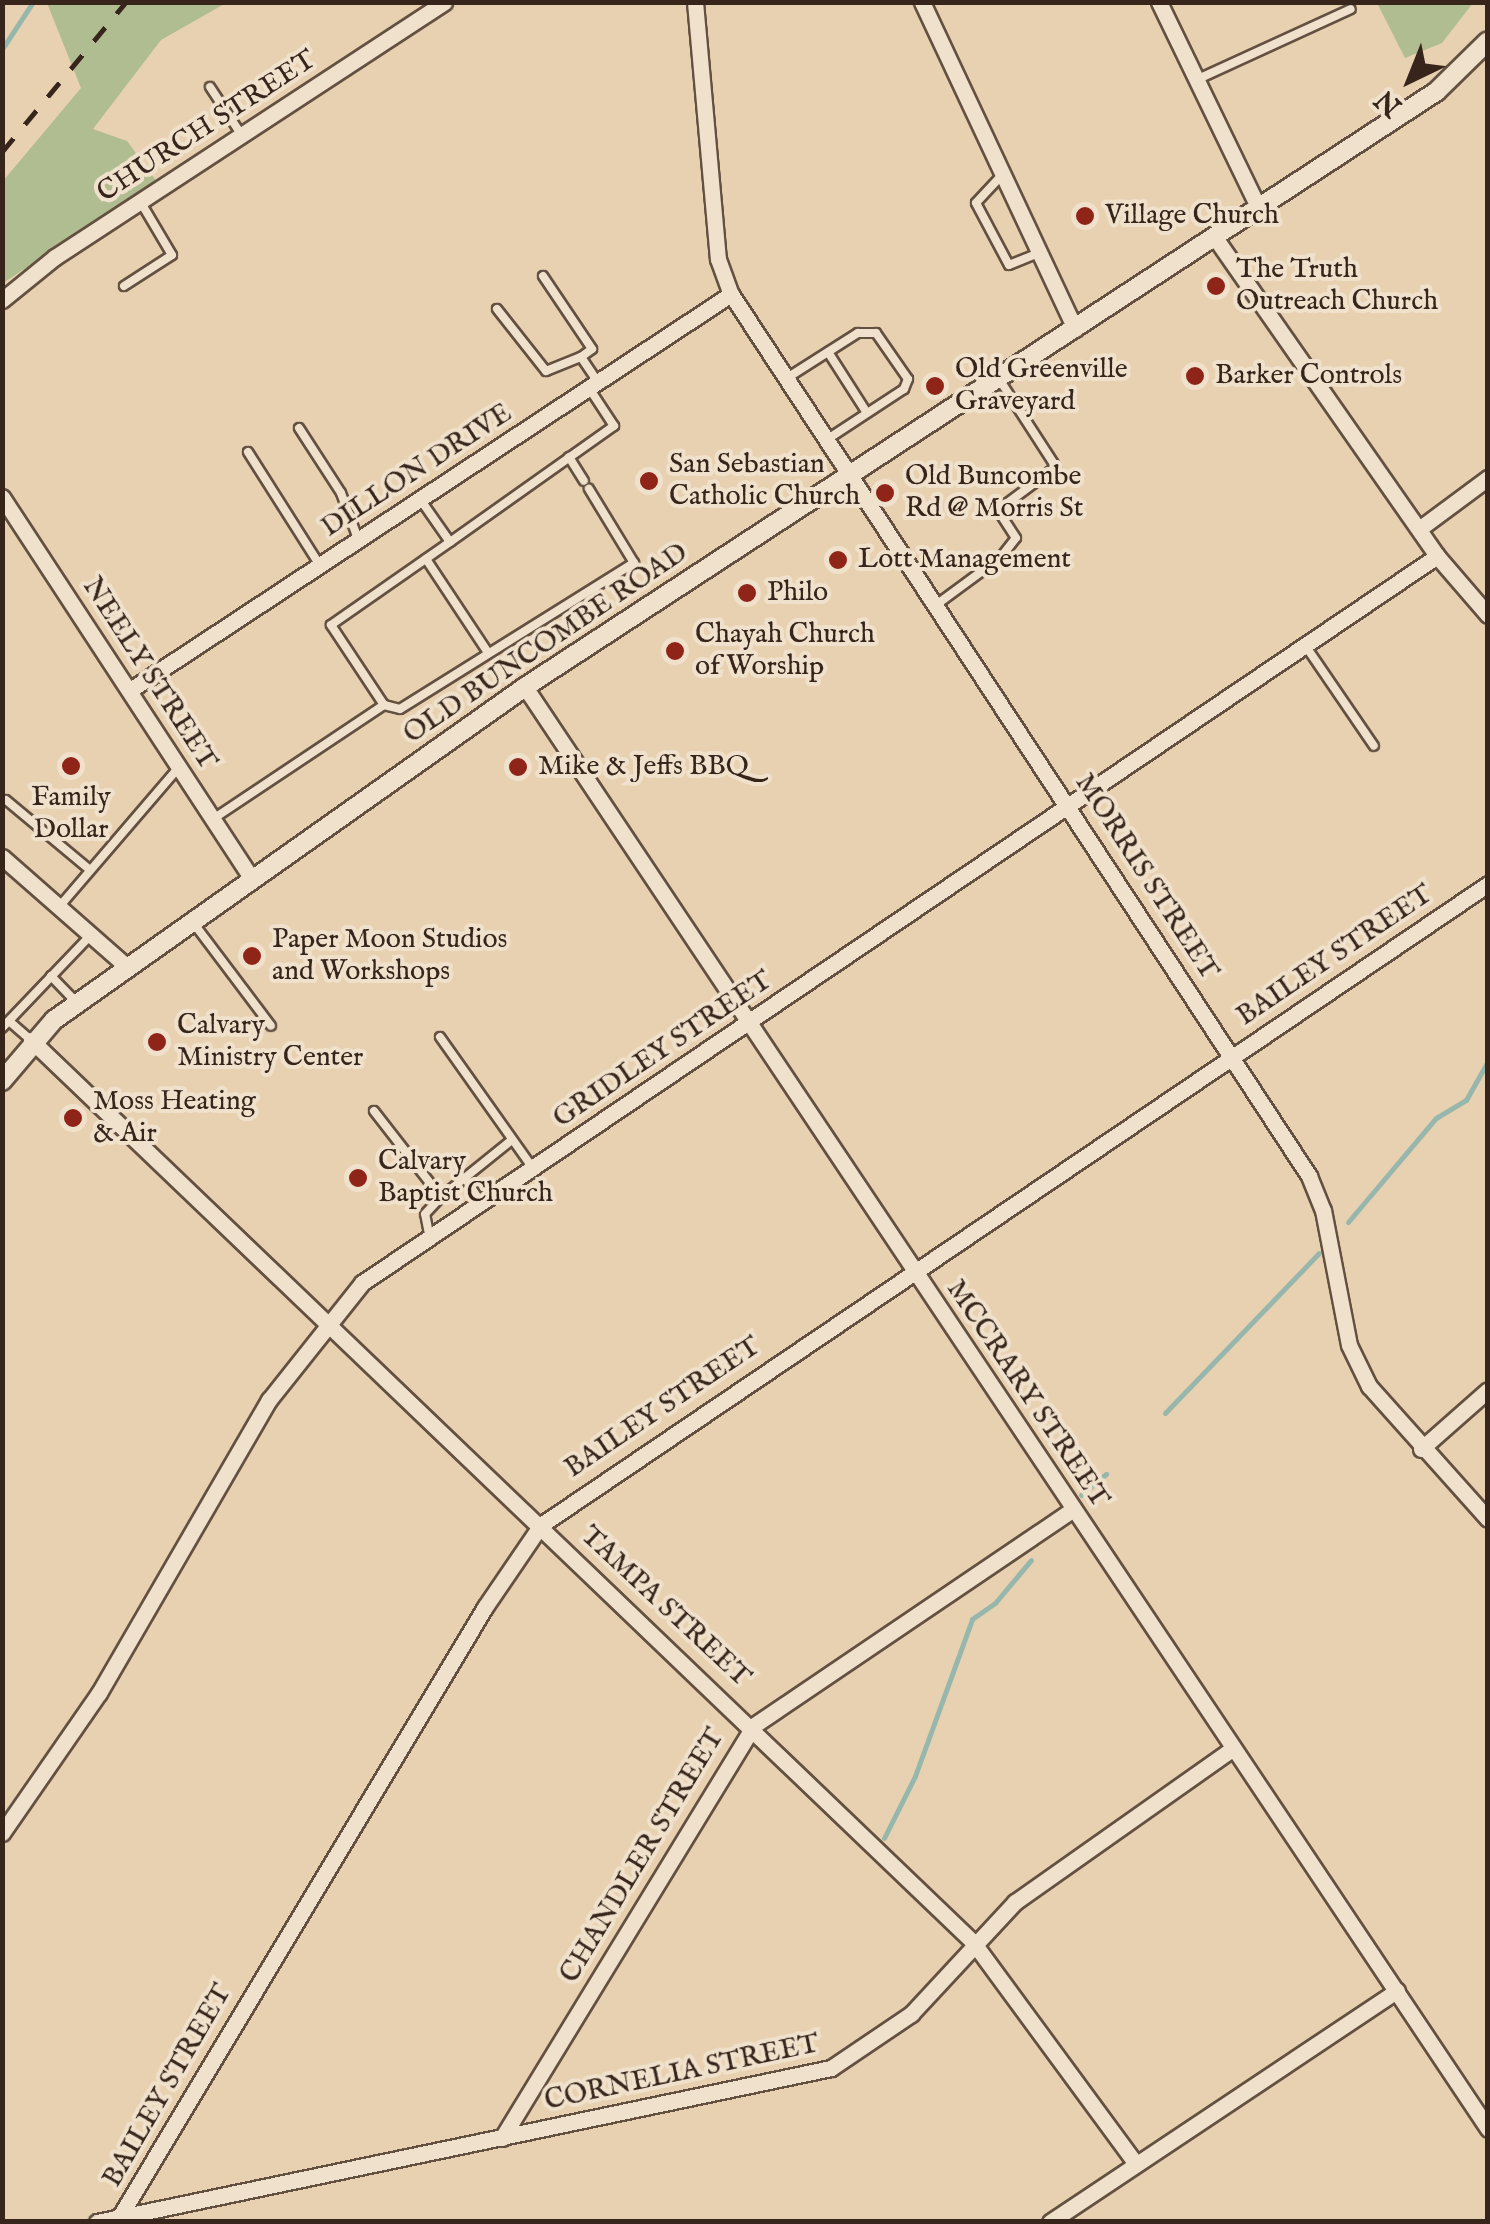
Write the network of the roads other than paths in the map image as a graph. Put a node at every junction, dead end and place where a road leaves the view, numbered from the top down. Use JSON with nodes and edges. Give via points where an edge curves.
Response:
{"nodes":[{"id":1,"x":444,"y":2,"type":"edge"},
{"id":2,"x":695,"y":2,"type":"edge"},
{"id":3,"x":922,"y":2,"type":"edge"},
{"id":4,"x":1159,"y":2,"type":"edge"},
{"id":5,"x":1350,"y":9,"type":"dead end"},
{"id":6,"x":1488,"y":41,"type":"edge"},
{"id":7,"x":1196,"y":80,"type":"junction"},
{"id":8,"x":210,"y":87,"type":"dead end"},
{"id":9,"x":241,"y":134,"type":"junction"},
{"id":10,"x":1002,"y":175,"type":"junction"},
{"id":11,"x":140,"y":200,"type":"junction"},
{"id":12,"x":1259,"y":209,"type":"junction"},
{"id":13,"x":1216,"y":238,"type":"junction"},
{"id":14,"x":1038,"y":253,"type":"junction"},
{"id":15,"x":543,"y":276,"type":"dead end"},
{"id":16,"x":124,"y":286,"type":"dead end"},
{"id":17,"x":731,"y":294,"type":"junction"},
{"id":18,"x":2,"y":300,"type":"edge"},
{"id":19,"x":498,"y":309,"type":"dead end"},
{"id":20,"x":1075,"y":329,"type":"junction"},
{"id":21,"x":828,"y":352,"type":"junction"},
{"id":22,"x":581,"y":356,"type":"junction"},
{"id":23,"x":787,"y":378,"type":"junction"},
{"id":24,"x":999,"y":378,"type":"junction"},
{"id":25,"x":594,"y":385,"type":"junction"},
{"id":26,"x":867,"y":413,"type":"junction"},
{"id":27,"x":299,"y":428,"type":"dead end"},
{"id":28,"x":829,"y":438,"type":"junction"},
{"id":29,"x":248,"y":452,"type":"dead end"},
{"id":30,"x":569,"y":458,"type":"junction"},
{"id":31,"x":851,"y":474,"type":"junction"},
{"id":32,"x":1488,"y":478,"type":"edge"},
{"id":33,"x":2,"y":497,"type":"edge"},
{"id":34,"x":420,"y":499,"type":"junction"},
{"id":35,"x":1419,"y":529,"type":"junction"},
{"id":36,"x":358,"y":539,"type":"junction"},
{"id":37,"x":450,"y":542,"type":"junction"},
{"id":38,"x":1437,"y":556,"type":"junction"},
{"id":39,"x":426,"y":558,"type":"junction"},
{"id":40,"x":319,"y":564,"type":"junction"},
{"id":41,"x":936,"y":605,"type":"junction"},
{"id":42,"x":1488,"y":615,"type":"edge"},
{"id":43,"x":1305,"y":645,"type":"junction"},
{"id":44,"x":487,"y":651,"type":"junction"},
{"id":45,"x":524,"y":687,"type":"junction"},
{"id":46,"x":130,"y":690,"type":"junction"},
{"id":47,"x":384,"y":705,"type":"junction"},
{"id":48,"x":1374,"y":746,"type":"dead end"},
{"id":49,"x":180,"y":766,"type":"junction"},
{"id":50,"x":6,"y":800,"type":"dead end"},
{"id":51,"x":1071,"y":808,"type":"junction"},
{"id":52,"x":213,"y":819,"type":"junction"},
{"id":53,"x":2,"y":857,"type":"edge"},
{"id":54,"x":90,"y":870,"type":"junction"},
{"id":55,"x":252,"y":879,"type":"junction"},
{"id":56,"x":1488,"y":884,"type":"edge"},
{"id":57,"x":58,"y":907,"type":"junction"},
{"id":58,"x":192,"y":921,"type":"junction"},
{"id":59,"x":91,"y":935,"type":"junction"},
{"id":60,"x":127,"y":967,"type":"junction"},
{"id":61,"x":51,"y":976,"type":"junction"},
{"id":62,"x":77,"y":1003,"type":"junction"},
{"id":63,"x":747,"y":1023,"type":"junction"},
{"id":64,"x":6,"y":1024,"type":"edge"},
{"id":65,"x":270,"y":1026,"type":"dead end"},
{"id":66,"x":440,"y":1038,"type":"dead end"},
{"id":67,"x":31,"y":1040,"type":"junction"},
{"id":68,"x":1232,"y":1056,"type":"junction"},
{"id":69,"x":2,"y":1081,"type":"edge"},
{"id":70,"x":374,"y":1111,"type":"dead end"},
{"id":71,"x":512,"y":1140,"type":"junction"},
{"id":72,"x":532,"y":1167,"type":"junction"},
{"id":73,"x":465,"y":1178,"type":"junction"},
{"id":74,"x":441,"y":1197,"type":"junction"},
{"id":75,"x":480,"y":1201,"type":"junction"},
{"id":76,"x":430,"y":1234,"type":"junction"},
{"id":77,"x":914,"y":1270,"type":"junction"},
{"id":78,"x":326,"y":1321,"type":"junction"},
{"id":79,"x":1488,"y":1390,"type":"edge"},
{"id":80,"x":1422,"y":1449,"type":"junction"},
{"id":81,"x":1073,"y":1509,"type":"junction"},
{"id":82,"x":1488,"y":1519,"type":"edge"},
{"id":83,"x":541,"y":1525,"type":"junction"},
{"id":84,"x":753,"y":1726,"type":"junction"},
{"id":85,"x":1233,"y":1748,"type":"junction"},
{"id":86,"x":2,"y":1833,"type":"edge"},
{"id":87,"x":973,"y":1942,"type":"junction"},
{"id":88,"x":1397,"y":1991,"type":"junction"},
{"id":89,"x":1488,"y":2130,"type":"edge"},
{"id":90,"x":502,"y":2138,"type":"junction"},
{"id":91,"x":1136,"y":2164,"type":"junction"},
{"id":92,"x":120,"y":2216,"type":"junction"},
{"id":93,"x":96,"y":2222,"type":"edge"},
{"id":94,"x":1050,"y":2222,"type":"edge"}],
"edges":[{"from":1,"to":9,"type":"street","name":"CHURCH STREET"},
{"from":2,"to":17,"type":"street","name":"MORRIS STREET","via":[[718,259]]},
{"from":3,"to":10,"type":"street"},
{"from":4,"to":7,"type":"street"},
{"from":5,"to":7,"type":"lane"},
{"from":6,"to":12,"type":"street","name":"OLD BUNCOMBE ROAD","via":[[1438,91]]},
{"from":7,"to":12,"type":"street"},
{"from":8,"to":9,"type":"lane"},
{"from":9,"to":11,"type":"street","name":"CHURCH STREET"},
{"from":10,"to":14,"type":"street"},
{"from":10,"to":14,"type":"lane","via":[[976,203],[1009,265]]},
{"from":11,"to":16,"type":"lane","via":[[172,255]]},
{"from":11,"to":18,"type":"street","name":"CHURCH STREET"},
{"from":12,"to":13,"type":"street","name":"OLD BUNCOMBE ROAD"},
{"from":13,"to":20,"type":"street","name":"OLD BUNCOMBE ROAD"},
{"from":13,"to":35,"type":"street"},
{"from":14,"to":20,"type":"street"},
{"from":15,"to":22,"type":"lane","via":[[592,349]]},
{"from":17,"to":23,"type":"street","name":"MORRIS STREET"},
{"from":17,"to":25,"type":"street","name":"DILLON DRIVE"},
{"from":19,"to":22,"type":"lane","via":[[546,372]]},
{"from":20,"to":24,"type":"street","name":"OLD BUNCOMBE ROAD"},
{"from":21,"to":23,"type":"lane"},
{"from":21,"to":26,"type":"lane"},
{"from":21,"to":26,"type":"lane","via":[[858,333],[876,333],[908,379],[904,389]]},
{"from":22,"to":25,"type":"lane"},
{"from":23,"to":28,"type":"street","name":"MORRIS STREET"},
{"from":24,"to":31,"type":"street","name":"OLD BUNCOMBE ROAD"},
{"from":24,"to":41,"type":"lane","via":[[1056,467],[998,510],[1016,538],[1001,558]]},
{"from":25,"to":30,"type":"lane","via":[[614,426]]},
{"from":25,"to":34,"type":"street","name":"DILLON DRIVE"},
{"from":26,"to":28,"type":"lane"},
{"from":27,"to":36,"type":"lane","via":[[341,492]]},
{"from":28,"to":31,"type":"street","name":"MORRIS STREET"},
{"from":29,"to":40,"type":"lane"},
{"from":30,"to":37,"type":"lane"},
{"from":30,"to":44,"type":"lane","via":[[634,563]]},
{"from":31,"to":41,"type":"street","name":"MORRIS STREET"},
{"from":31,"to":45,"type":"street","name":"OLD BUNCOMBE ROAD"},
{"from":32,"to":35,"type":"street"},
{"from":33,"to":46,"type":"street","name":"NEELY STREET"},
{"from":34,"to":36,"type":"street","name":"DILLON DRIVE"},
{"from":34,"to":37,"type":"lane"},
{"from":35,"to":38,"type":"street"},
{"from":36,"to":40,"type":"street","name":"DILLON DRIVE"},
{"from":37,"to":39,"type":"lane"},
{"from":38,"to":42,"type":"street"},
{"from":38,"to":43,"type":"street","name":"GRIDLEY STREET"},
{"from":39,"to":44,"type":"lane"},
{"from":39,"to":47,"type":"lane","via":[[331,625]]},
{"from":40,"to":46,"type":"street","name":"DILLON DRIVE"},
{"from":41,"to":51,"type":"street","name":"MORRIS STREET"},
{"from":43,"to":48,"type":"lane"},
{"from":43,"to":51,"type":"street","name":"GRIDLEY STREET"},
{"from":44,"to":47,"type":"lane","via":[[400,709]]},
{"from":45,"to":55,"type":"street","name":"OLD BUNCOMBE ROAD"},
{"from":45,"to":63,"type":"street","name":"MCCRARY STREET"},
{"from":46,"to":49,"type":"street","name":"NEELY STREET"},
{"from":47,"to":52,"type":"lane"},
{"from":49,"to":52,"type":"street","name":"NEELY STREET"},
{"from":49,"to":54,"type":"lane"},
{"from":50,"to":54,"type":"lane"},
{"from":51,"to":63,"type":"street","name":"GRIDLEY STREET"},
{"from":51,"to":68,"type":"street","name":"MORRIS STREET"},
{"from":52,"to":55,"type":"street","name":"NEELY STREET"},
{"from":53,"to":57,"type":"street"},
{"from":54,"to":57,"type":"lane"},
{"from":55,"to":58,"type":"street","name":"OLD BUNCOMBE ROAD"},
{"from":56,"to":68,"type":"street","name":"BAILEY STREET"},
{"from":57,"to":59,"type":"street"},
{"from":58,"to":60,"type":"street","name":"OLD BUNCOMBE ROAD"},
{"from":58,"to":65,"type":"lane"},
{"from":59,"to":60,"type":"street"},
{"from":59,"to":61,"type":"lane"},
{"from":60,"to":62,"type":"street","name":"OLD BUNCOMBE ROAD"},
{"from":61,"to":62,"type":"lane"},
{"from":61,"to":64,"type":"lane"},
{"from":62,"to":67,"type":"street","name":"OLD BUNCOMBE ROAD"},
{"from":63,"to":72,"type":"street","name":"GRIDLEY STREET"},
{"from":63,"to":77,"type":"street","name":"MCCRARY STREET"},
{"from":64,"to":67,"type":"lane"},
{"from":66,"to":71,"type":"lane"},
{"from":67,"to":69,"type":"street","name":"OLD BUNCOMBE ROAD"},
{"from":67,"to":78,"type":"street","name":"TAMPA STREET"},
{"from":68,"to":77,"type":"street","name":"BAILEY STREET"},
{"from":68,"to":80,"type":"street","name":"MORRIS STREET","via":[[1316,1193],[1355,1360],[1386,1410]]},
{"from":70,"to":74,"type":"lane"},
{"from":71,"to":72,"type":"lane"},
{"from":71,"to":73,"type":"lane"},
{"from":72,"to":75,"type":"street","name":"GRIDLEY STREET"},
{"from":73,"to":74,"type":"lane"},
{"from":73,"to":75,"type":"lane"},
{"from":74,"to":76,"type":"lane","via":[[426,1214]]},
{"from":75,"to":76,"type":"street","name":"GRIDLEY STREET"},
{"from":76,"to":78,"type":"street","name":"GRIDLEY STREET","via":[[362,1283]]},
{"from":77,"to":81,"type":"street","name":"MCCRARY STREET"},
{"from":77,"to":83,"type":"street","name":"BAILEY STREET"},
{"from":78,"to":83,"type":"street","name":"TAMPA STREET"},
{"from":78,"to":86,"type":"street","name":"GRIDLEY STREET","via":[[269,1400],[73,1735]]},
{"from":79,"to":80,"type":"street"},
{"from":80,"to":82,"type":"street","name":"MORRIS STREET"},
{"from":81,"to":84,"type":"street","name":"CHANDLER STREET"},
{"from":81,"to":85,"type":"street","name":"MCCRARY STREET"},
{"from":83,"to":84,"type":"street","name":"TAMPA STREET"},
{"from":83,"to":92,"type":"street","name":"BAILEY STREET","via":[[484,1607]]},
{"from":84,"to":87,"type":"street","name":"TAMPA STREET"},
{"from":84,"to":90,"type":"street","name":"CHANDLER STREET"},
{"from":85,"to":87,"type":"street","name":"CORNELIA STREET","via":[[1015,1902]]},
{"from":85,"to":88,"type":"street","name":"MCCRARY STREET"},
{"from":87,"to":90,"type":"street","name":"CORNELIA STREET","via":[[911,2014],[831,2068]]},
{"from":87,"to":91,"type":"street","name":"TAMPA STREET"},
{"from":88,"to":89,"type":"street","name":"MCCRARY STREET"},
{"from":88,"to":91,"type":"street"},
{"from":90,"to":92,"type":"street","name":"CORNELIA STREET"},
{"from":91,"to":94,"type":"street"},
{"from":92,"to":93,"type":"street","name":"CORNELIA STREET"}]}
